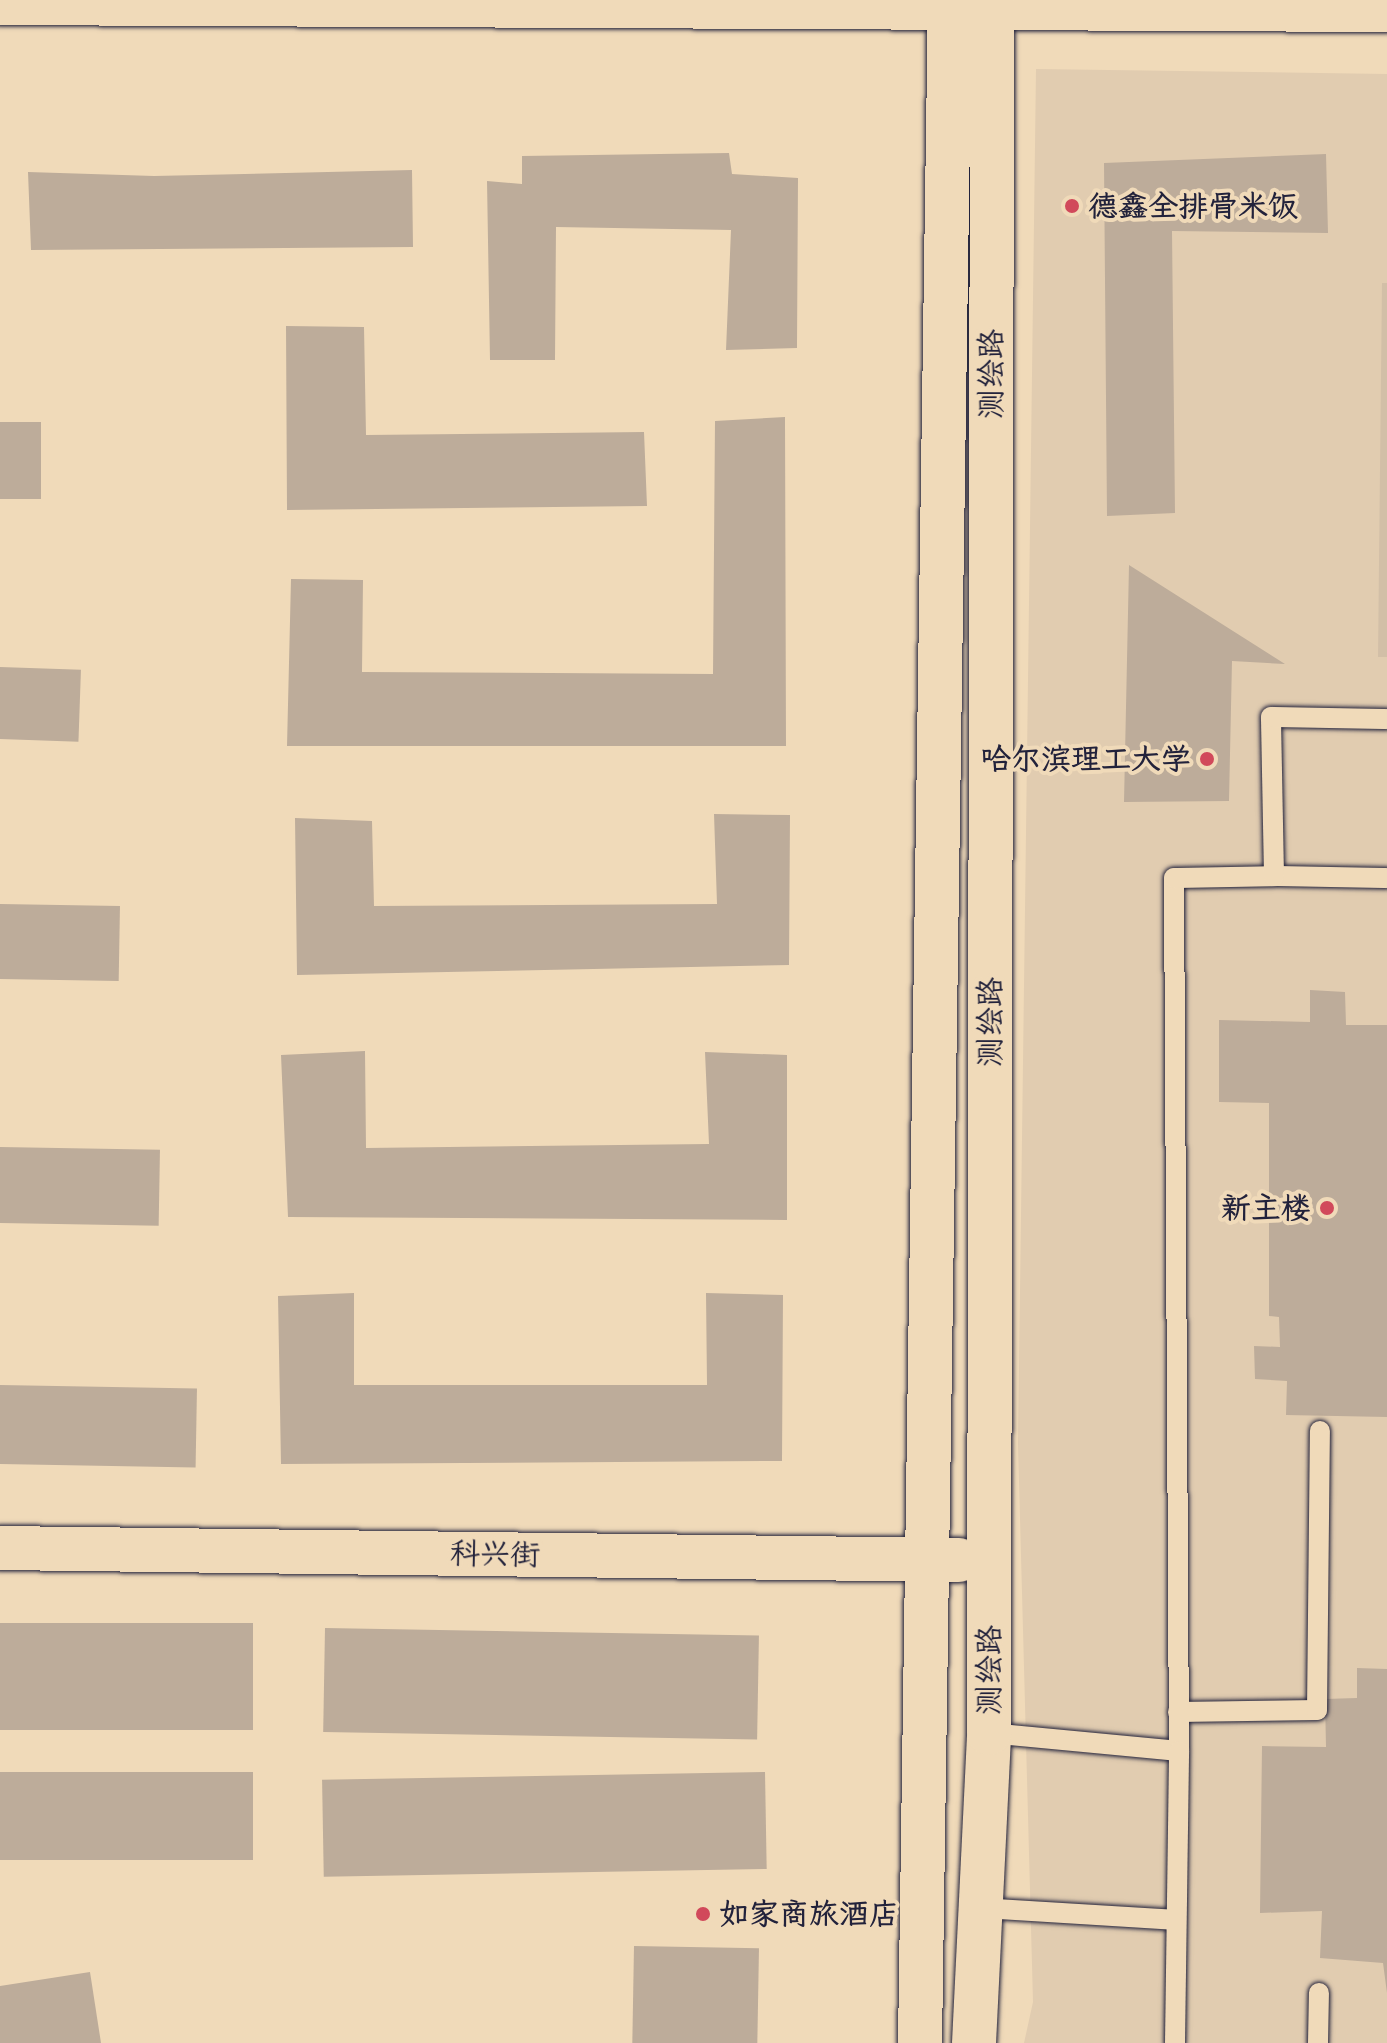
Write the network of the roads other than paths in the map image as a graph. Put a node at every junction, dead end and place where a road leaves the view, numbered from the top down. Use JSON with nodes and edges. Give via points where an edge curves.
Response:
{"nodes":[{"id":1,"x":0,"y":3,"type":"edge"},
{"id":2,"x":971,"y":4,"type":"edge"},
{"id":3,"x":1387,"y":10,"type":"edge"},
{"id":4,"x":1387,"y":719,"type":"edge"},
{"id":5,"x":1274,"y":876,"type":"junction"},
{"id":6,"x":1387,"y":878,"type":"edge"},
{"id":7,"x":1320,"y":1431,"type":"dead end"},
{"id":8,"x":0,"y":1548,"type":"edge"},
{"id":9,"x":931,"y":1559,"type":"junction"},
{"id":10,"x":989,"y":1560,"type":"junction"},
{"id":11,"x":1178,"y":1712,"type":"junction"},
{"id":12,"x":989,"y":1733,"type":"junction"},
{"id":13,"x":1179,"y":1751,"type":"junction"},
{"id":14,"x":981,"y":1908,"type":"junction"},
{"id":15,"x":1176,"y":1920,"type":"junction"},
{"id":16,"x":1319,"y":1993,"type":"dead end"},
{"id":17,"x":920,"y":2043,"type":"edge"},
{"id":18,"x":974,"y":2043,"type":"edge"},
{"id":19,"x":1175,"y":2043,"type":"edge"},
{"id":20,"x":1318,"y":2043,"type":"edge"}],
"edges":[{"from":1,"to":2,"type":"main road"},
{"from":2,"to":3,"type":"main road"},
{"from":2,"to":9,"type":"main road","name":"测绘路"},
{"from":2,"to":10,"type":"main road","name":"测绘路"},
{"from":4,"to":5,"type":"lane","via":[[1271,717]]},
{"from":5,"to":6,"type":"lane"},
{"from":5,"to":11,"type":"lane","via":[[1174,878]]},
{"from":7,"to":11,"type":"lane","via":[[1317,1710]]},
{"from":8,"to":9,"type":"main road","name":"科兴街"},
{"from":9,"to":10,"type":"main road","name":"科兴街"},
{"from":9,"to":17,"type":"main road","name":"测绘路"},
{"from":10,"to":12,"type":"main road","name":"测绘路"},
{"from":11,"to":13,"type":"lane"},
{"from":12,"to":13,"type":"lane"},
{"from":12,"to":14,"type":"main road","name":"测绘路"},
{"from":13,"to":15,"type":"lane"},
{"from":14,"to":15,"type":"lane"},
{"from":14,"to":18,"type":"main road","name":"测绘路"},
{"from":15,"to":19,"type":"lane"},
{"from":16,"to":20,"type":"lane"}]}
